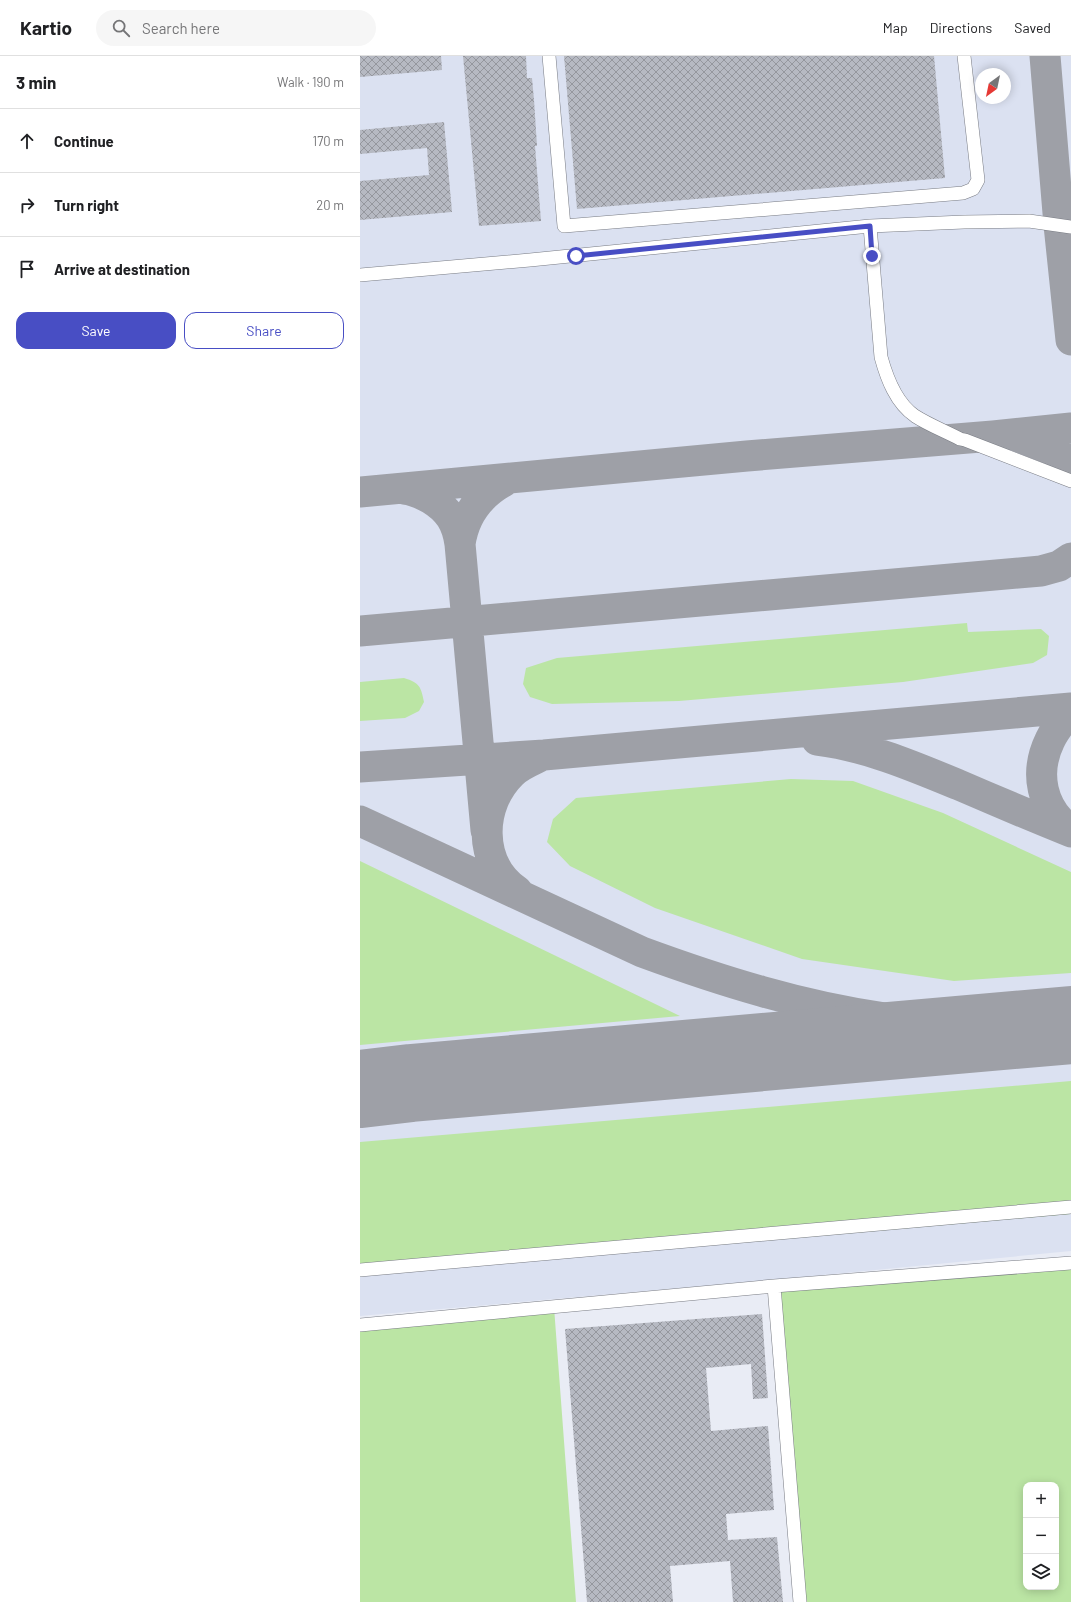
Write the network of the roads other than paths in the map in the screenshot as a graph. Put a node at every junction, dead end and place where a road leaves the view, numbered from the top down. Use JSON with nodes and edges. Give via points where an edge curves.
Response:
{"nodes":[{"id":1,"x":549,"y":56,"type":"edge"},
{"id":2,"x":964,"y":56,"type":"edge"},
{"id":3,"x":870,"y":226,"type":"junction"},
{"id":4,"x":1071,"y":227,"type":"edge"},
{"id":5,"x":360,"y":275,"type":"edge"},
{"id":6,"x":1071,"y":481,"type":"edge"},
{"id":7,"x":1071,"y":1207,"type":"edge"},
{"id":8,"x":1071,"y":1263,"type":"edge"},
{"id":9,"x":360,"y":1270,"type":"edge"},
{"id":10,"x":774,"y":1286,"type":"junction"},
{"id":11,"x":360,"y":1325,"type":"edge"},
{"id":12,"x":800,"y":1602,"type":"edge"}],
"edges":[{"from":1,"to":2,"type":"street","via":[[564,226],[963,193],[973,189],[978,180]]},
{"from":3,"to":4,"type":"street","via":[[1029,221]]},
{"from":3,"to":5,"type":"street"},
{"from":3,"to":6,"type":"street","via":[[881,358],[886,376],[897,397],[914,415],[960,439]]},
{"from":7,"to":9,"type":"street"},
{"from":8,"to":10,"type":"street"},
{"from":10,"to":11,"type":"street"},
{"from":10,"to":12,"type":"street"}]}
